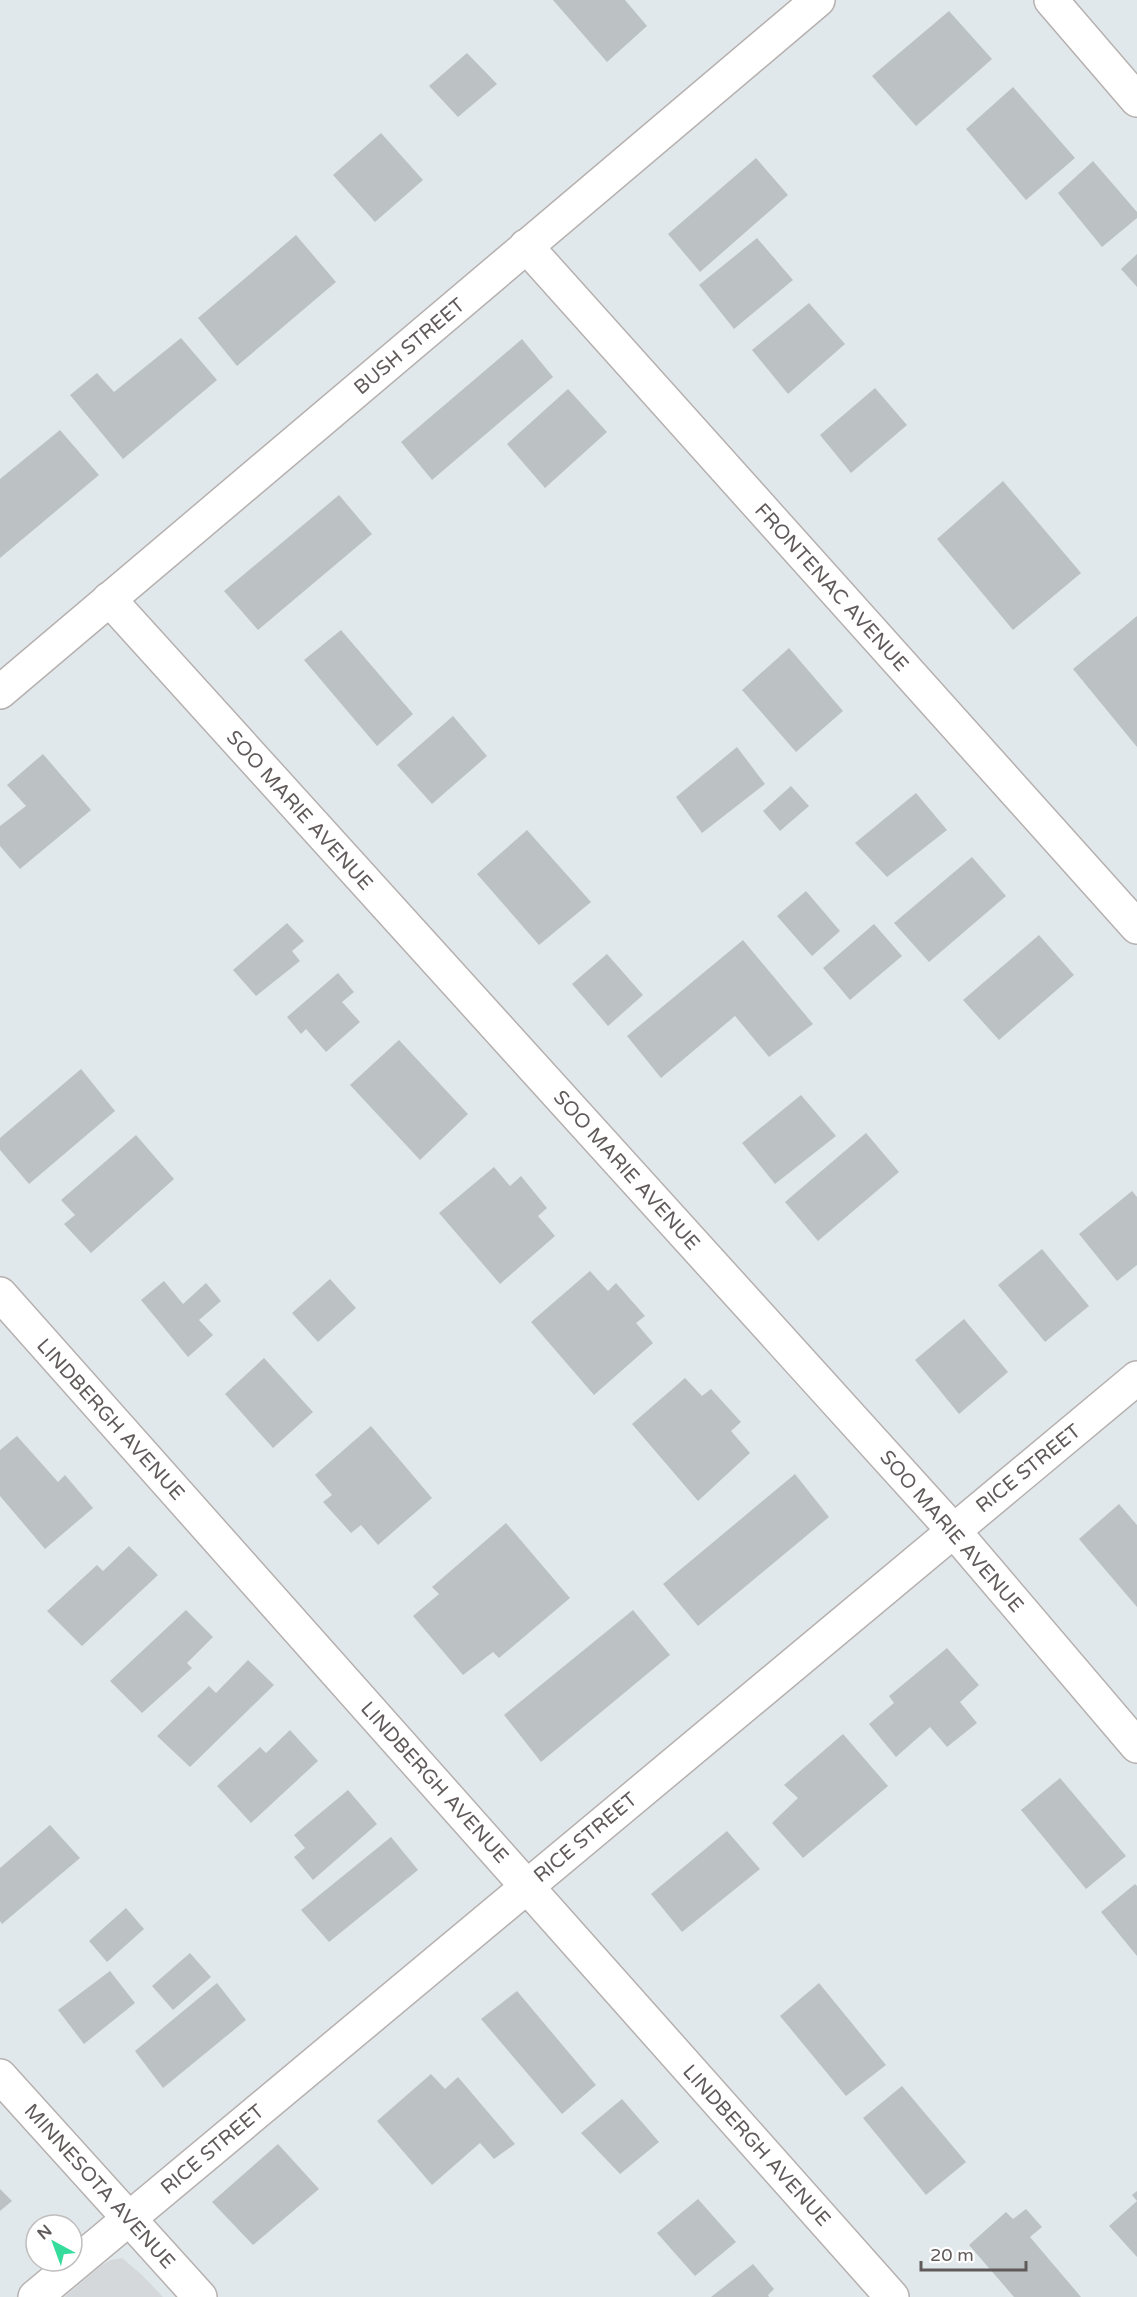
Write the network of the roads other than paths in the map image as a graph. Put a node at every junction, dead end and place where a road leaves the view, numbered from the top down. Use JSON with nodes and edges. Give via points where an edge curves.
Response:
{"nodes":[{"id":1,"x":818,"y":0,"type":"edge"},
{"id":2,"x":1051,"y":0,"type":"edge"},
{"id":3,"x":1137,"y":100,"type":"edge"},
{"id":4,"x":526,"y":246,"type":"junction"},
{"id":5,"x":110,"y":599,"type":"junction"},
{"id":6,"x":0,"y":692,"type":"edge"},
{"id":7,"x":1137,"y":927,"type":"edge"},
{"id":8,"x":0,"y":1294,"type":"edge"},
{"id":9,"x":1137,"y":1378,"type":"edge"},
{"id":10,"x":953,"y":1530,"type":"junction"},
{"id":11,"x":1137,"y":1746,"type":"edge"},
{"id":12,"x":527,"y":1886,"type":"junction"},
{"id":13,"x":0,"y":2076,"type":"edge"},
{"id":14,"x":129,"y":2218,"type":"junction"},
{"id":15,"x":34,"y":2297,"type":"edge"},
{"id":16,"x":200,"y":2297,"type":"edge"},
{"id":17,"x":892,"y":2297,"type":"edge"}],
"edges":[{"from":1,"to":4,"type":"street","name":"BUSH STREET"},
{"from":2,"to":3,"type":"street"},
{"from":4,"to":5,"type":"street","name":"BUSH STREET"},
{"from":4,"to":7,"type":"street","name":"FRONTENAC AVENUE"},
{"from":5,"to":6,"type":"street","name":"BUSH STREET"},
{"from":5,"to":10,"type":"street","name":"SOO MARIE AVENUE"},
{"from":8,"to":12,"type":"street","name":"LINDBERGH AVENUE"},
{"from":9,"to":10,"type":"street","name":"RICE STREET"},
{"from":10,"to":11,"type":"street","name":"SOO MARIE AVENUE"},
{"from":10,"to":12,"type":"street","name":"RICE STREET"},
{"from":12,"to":14,"type":"street","name":"RICE STREET"},
{"from":12,"to":17,"type":"street","name":"LINDBERGH AVENUE"},
{"from":13,"to":14,"type":"street","name":"MINNESOTA AVENUE"},
{"from":14,"to":15,"type":"street","name":"RICE STREET"},
{"from":14,"to":16,"type":"street","name":"MINNESOTA AVENUE"}]}
